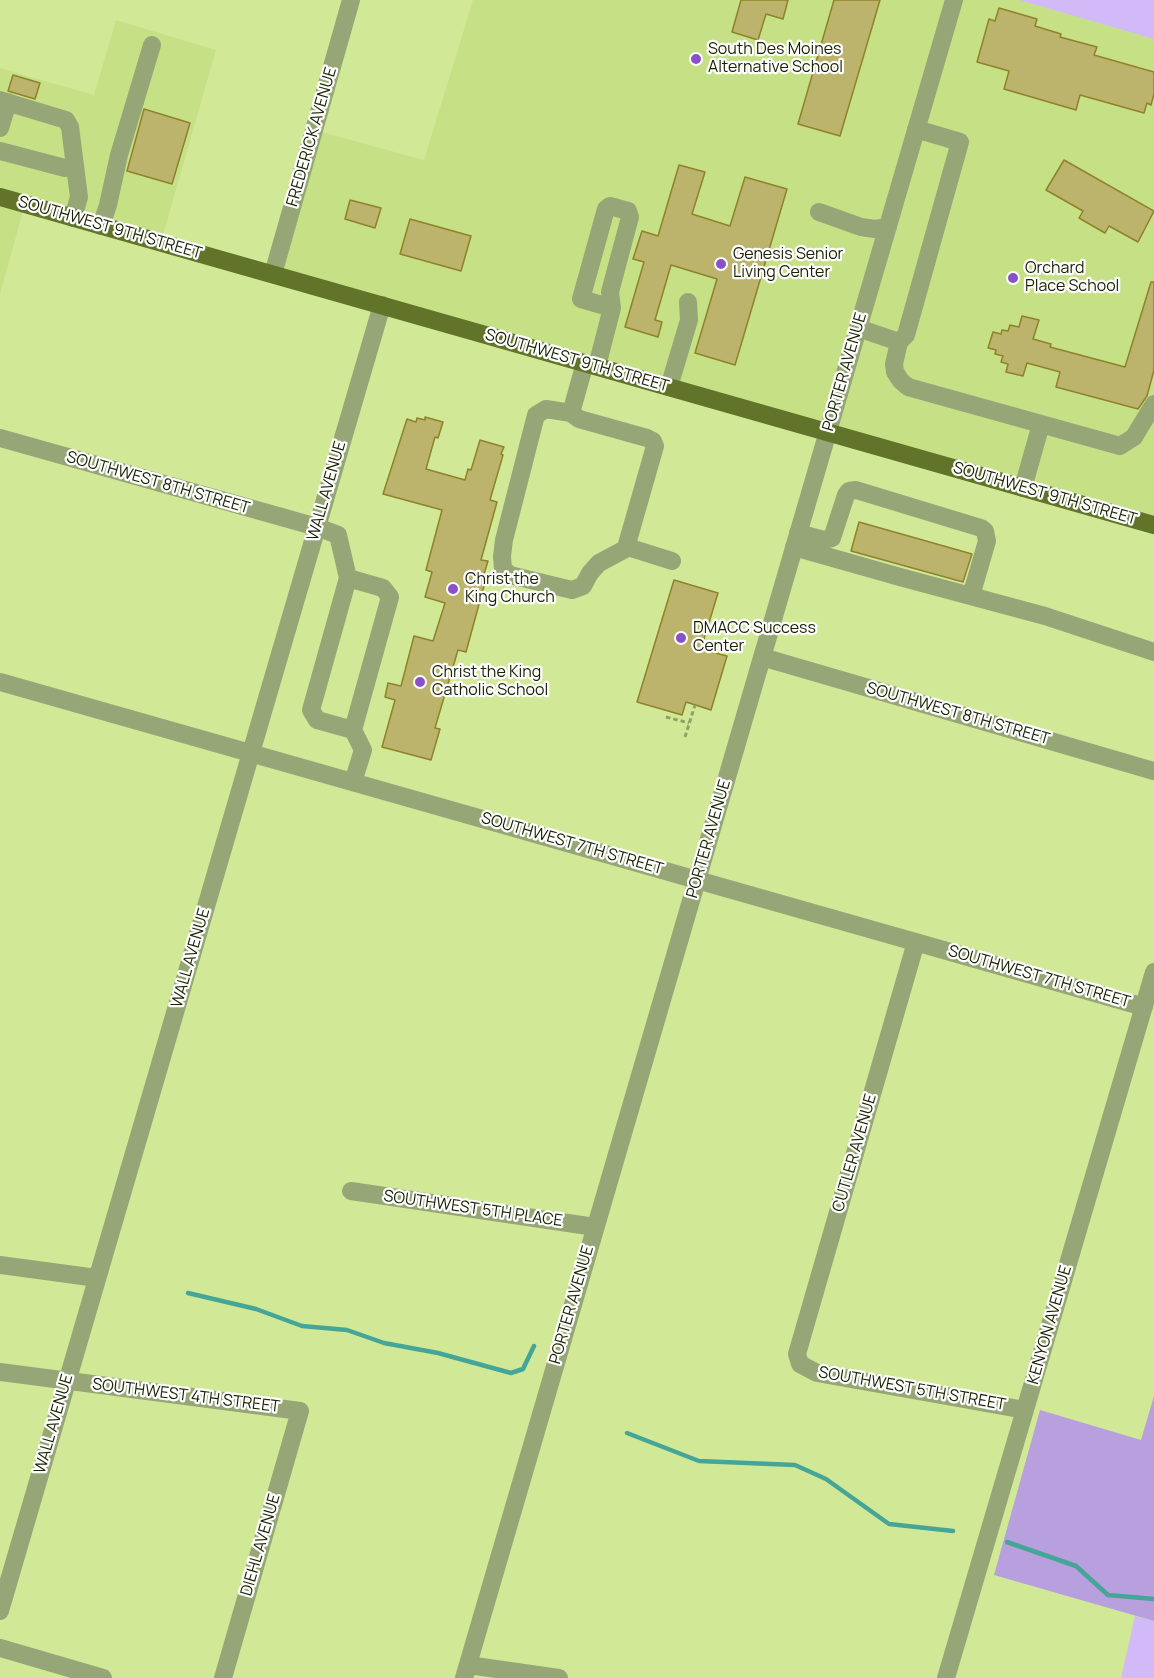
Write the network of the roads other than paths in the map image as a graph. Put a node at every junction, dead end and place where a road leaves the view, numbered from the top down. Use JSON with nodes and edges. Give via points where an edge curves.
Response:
{"nodes":[{"id":1,"x":351,"y":0,"type":"edge"},
{"id":2,"x":954,"y":0,"type":"edge"},
{"id":3,"x":152,"y":45,"type":"dead end"},
{"id":4,"x":4,"y":101,"type":"edge"},
{"id":5,"x":0,"y":128,"type":"edge"},
{"id":6,"x":916,"y":129,"type":"junction"},
{"id":7,"x":0,"y":151,"type":"edge"},
{"id":8,"x":75,"y":166,"type":"junction"},
{"id":9,"x":0,"y":197,"type":"edge"},
{"id":10,"x":819,"y":212,"type":"dead end"},
{"id":11,"x":73,"y":218,"type":"junction"},
{"id":12,"x":101,"y":226,"type":"junction"},
{"id":13,"x":888,"y":227,"type":"junction"},
{"id":14,"x":273,"y":274,"type":"junction"},
{"id":15,"x":688,"y":302,"type":"dead end"},
{"id":16,"x":382,"y":305,"type":"junction"},
{"id":17,"x":612,"y":308,"type":"junction"},
{"id":18,"x":858,"y":328,"type":"junction"},
{"id":19,"x":899,"y":342,"type":"junction"},
{"id":20,"x":591,"y":365,"type":"junction"},
{"id":21,"x":669,"y":387,"type":"junction"},
{"id":22,"x":1154,"y":404,"type":"edge"},
{"id":23,"x":572,"y":413,"type":"junction"},
{"id":24,"x":1041,"y":424,"type":"junction"},
{"id":25,"x":828,"y":432,"type":"junction"},
{"id":26,"x":0,"y":438,"type":"edge"},
{"id":27,"x":1023,"y":488,"type":"junction"},
{"id":28,"x":1154,"y":525,"type":"edge"},
{"id":29,"x":317,"y":527,"type":"junction"},
{"id":30,"x":796,"y":540,"type":"junction"},
{"id":31,"x":629,"y":547,"type":"junction"},
{"id":32,"x":672,"y":561,"type":"dead end"},
{"id":33,"x":348,"y":578,"type":"junction"},
{"id":34,"x":970,"y":596,"type":"junction"},
{"id":35,"x":1154,"y":652,"type":"edge"},
{"id":36,"x":762,"y":657,"type":"junction"},
{"id":37,"x":0,"y":682,"type":"edge"},
{"id":38,"x":353,"y":730,"type":"junction"},
{"id":39,"x":250,"y":753,"type":"junction"},
{"id":40,"x":1154,"y":771,"type":"edge"},
{"id":41,"x":354,"y":782,"type":"junction"},
{"id":42,"x":697,"y":879,"type":"junction"},
{"id":43,"x":916,"y":942,"type":"junction"},
{"id":44,"x":1154,"y":972,"type":"edge"},
{"id":45,"x":1144,"y":1007,"type":"junction"},
{"id":46,"x":351,"y":1191,"type":"dead end"},
{"id":47,"x":595,"y":1227,"type":"junction"},
{"id":48,"x":0,"y":1265,"type":"edge"},
{"id":49,"x":97,"y":1278,"type":"junction"},
{"id":50,"x":800,"y":1364,"type":"joint"},
{"id":51,"x":0,"y":1372,"type":"edge"},
{"id":52,"x":67,"y":1381,"type":"junction"},
{"id":53,"x":1025,"y":1410,"type":"junction"},
{"id":54,"x":300,"y":1411,"type":"joint"},
{"id":55,"x":0,"y":1611,"type":"edge"},
{"id":56,"x":0,"y":1648,"type":"edge"},
{"id":57,"x":466,"y":1671,"type":"edge"},
{"id":58,"x":103,"y":1678,"type":"edge"},
{"id":59,"x":223,"y":1678,"type":"edge"},
{"id":60,"x":559,"y":1678,"type":"edge"},
{"id":61,"x":946,"y":1678,"type":"edge"}],
"edges":[{"from":1,"to":14,"type":"street","name":"FREDERICK AVENUE"},
{"from":2,"to":6,"type":"street","name":"PORTER AVENUE"},
{"from":3,"to":12,"type":"street"},
{"from":4,"to":5,"type":"street"},
{"from":4,"to":8,"type":"street","via":[[66,120]]},
{"from":6,"to":13,"type":"street","name":"PORTER AVENUE"},
{"from":6,"to":19,"type":"street","via":[[960,142],[906,335]]},
{"from":7,"to":8,"type":"street","via":[[65,168]]},
{"from":8,"to":11,"type":"street","via":[[79,197]]},
{"from":9,"to":11,"type":"main road","name":"SOUTHWEST 9TH STREET"},
{"from":10,"to":13,"type":"street","via":[[861,227]]},
{"from":11,"to":12,"type":"main road","name":"SOUTHWEST 9TH STREET"},
{"from":12,"to":14,"type":"main road","name":"SOUTHWEST 9TH STREET"},
{"from":13,"to":18,"type":"street","name":"PORTER AVENUE"},
{"from":14,"to":16,"type":"main road","name":"SOUTHWEST 9TH STREET"},
{"from":15,"to":21,"type":"street","via":[[689,320]]},
{"from":16,"to":20,"type":"main road","name":"SOUTHWEST 9TH STREET"},
{"from":16,"to":29,"type":"street","name":"WALL AVENUE"},
{"from":17,"to":17,"type":"street","via":[[610,292],[630,217],[628,211],[610,206],[581,299]]},
{"from":17,"to":20,"type":"street"},
{"from":18,"to":19,"type":"street"},
{"from":18,"to":25,"type":"street","name":"PORTER AVENUE"},
{"from":19,"to":24,"type":"street","via":[[895,372],[909,387]]},
{"from":20,"to":21,"type":"main road","name":"SOUTHWEST 9TH STREET"},
{"from":20,"to":23,"type":"street"},
{"from":21,"to":25,"type":"main road","name":"SOUTHWEST 9TH STREET"},
{"from":22,"to":24,"type":"street","via":[[1134,437],[1120,446]]},
{"from":23,"to":31,"type":"street","via":[[579,419],[653,441],[655,446],[628,538]]},
{"from":23,"to":31,"type":"street","via":[[546,409],[536,415],[504,540],[503,569],[510,575],[572,590],[583,586],[599,563]]},
{"from":24,"to":27,"type":"street"},
{"from":25,"to":27,"type":"main road","name":"SOUTHWEST 9TH STREET"},
{"from":25,"to":30,"type":"street","name":"PORTER AVENUE"},
{"from":26,"to":29,"type":"street","name":"SOUTHWEST 8TH STREET"},
{"from":27,"to":28,"type":"main road","name":"SOUTHWEST 9TH STREET"},
{"from":29,"to":33,"type":"street","name":"SOUTHWEST 8TH STREET","via":[[338,535]]},
{"from":29,"to":39,"type":"street","name":"WALL AVENUE"},
{"from":30,"to":34,"type":"street"},
{"from":30,"to":34,"type":"street","via":[[832,538],[846,495],[856,490],[981,528],[987,541]]},
{"from":30,"to":36,"type":"street","name":"PORTER AVENUE"},
{"from":31,"to":32,"type":"street"},
{"from":33,"to":38,"type":"street","via":[[383,588],[390,597]]},
{"from":33,"to":38,"type":"street","via":[[311,710],[317,720]]},
{"from":34,"to":35,"type":"street"},
{"from":36,"to":40,"type":"street","name":"SOUTHWEST 8TH STREET"},
{"from":36,"to":42,"type":"street","name":"PORTER AVENUE"},
{"from":37,"to":39,"type":"street","name":"SOUTHWEST 7TH STREET"},
{"from":38,"to":41,"type":"street","via":[[363,750]]},
{"from":39,"to":41,"type":"street","name":"SOUTHWEST 7TH STREET"},
{"from":39,"to":49,"type":"street","name":"WALL AVENUE"},
{"from":41,"to":42,"type":"street","name":"SOUTHWEST 7TH STREET"},
{"from":42,"to":43,"type":"street","name":"SOUTHWEST 7TH STREET"},
{"from":42,"to":47,"type":"street","name":"PORTER AVENUE"},
{"from":43,"to":45,"type":"street","name":"SOUTHWEST 7TH STREET"},
{"from":43,"to":50,"type":"street","name":"CUTLER AVENUE","via":[[799,1345]]},
{"from":44,"to":45,"type":"street","name":"KENYON AVENUE"},
{"from":45,"to":53,"type":"street","name":"KENYON AVENUE"},
{"from":46,"to":47,"type":"street","name":"SOUTHWEST 5TH PLACE"},
{"from":47,"to":57,"type":"street","name":"PORTER AVENUE"},
{"from":48,"to":49,"type":"street"},
{"from":49,"to":52,"type":"street","name":"WALL AVENUE"},
{"from":50,"to":53,"type":"street","name":"SOUTHWEST 5TH STREET","via":[[817,1373]]},
{"from":51,"to":52,"type":"street","name":"SOUTHWEST 4TH STREET"},
{"from":52,"to":54,"type":"street","name":"SOUTHWEST 4TH STREET"},
{"from":52,"to":55,"type":"street","name":"WALL AVENUE"},
{"from":53,"to":61,"type":"street","name":"KENYON AVENUE"},
{"from":54,"to":59,"type":"street","name":"DIEHL AVENUE"},
{"from":56,"to":58,"type":"street"},
{"from":57,"to":60,"type":"street"}]}
